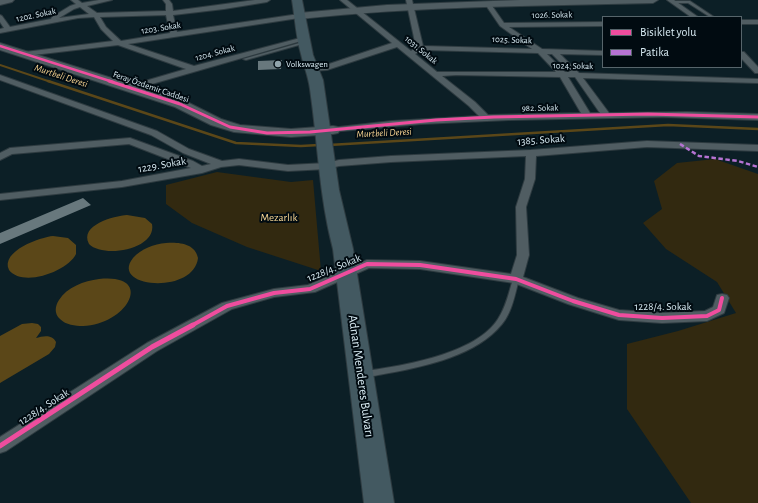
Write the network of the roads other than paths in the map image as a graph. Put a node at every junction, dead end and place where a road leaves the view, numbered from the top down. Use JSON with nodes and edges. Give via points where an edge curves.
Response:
{"nodes":[{"id":1,"x":9,"y":0,"type":"edge"},
{"id":2,"x":109,"y":0,"type":"edge"},
{"id":3,"x":166,"y":0,"type":"edge"},
{"id":4,"x":222,"y":0,"type":"edge"},
{"id":5,"x":267,"y":0,"type":"edge"},
{"id":6,"x":297,"y":0,"type":"edge"},
{"id":7,"x":304,"y":0,"type":"edge"},
{"id":8,"x":343,"y":0,"type":"edge"},
{"id":9,"x":652,"y":0,"type":"edge"},
{"id":10,"x":623,"y":1,"type":"edge"},
{"id":11,"x":671,"y":1,"type":"edge"},
{"id":12,"x":0,"y":2,"type":"edge"},
{"id":13,"x":77,"y":2,"type":"edge"},
{"id":14,"x":511,"y":2,"type":"edge"},
{"id":15,"x":410,"y":3,"type":"edge"},
{"id":16,"x":494,"y":3,"type":"edge"},
{"id":17,"x":355,"y":9,"type":"junction"},
{"id":18,"x":169,"y":13,"type":"junction"},
{"id":19,"x":303,"y":14,"type":"junction"},
{"id":20,"x":96,"y":16,"type":"junction"},
{"id":21,"x":694,"y":16,"type":"edge"},
{"id":22,"x":710,"y":16,"type":"edge"},
{"id":23,"x":0,"y":17,"type":"edge"},
{"id":24,"x":228,"y":17,"type":"junction"},
{"id":25,"x":49,"y":21,"type":"junction"},
{"id":26,"x":742,"y":22,"type":"edge"},
{"id":27,"x":758,"y":22,"type":"edge"},
{"id":28,"x":602,"y":24,"type":"edge"},
{"id":29,"x":502,"y":25,"type":"junction"},
{"id":30,"x":9,"y":30,"type":"junction"},
{"id":31,"x":0,"y":32,"type":"edge"},
{"id":32,"x":174,"y":35,"type":"junction"},
{"id":33,"x":304,"y":41,"type":"junction"},
{"id":34,"x":119,"y":43,"type":"junction"},
{"id":35,"x":398,"y":44,"type":"junction"},
{"id":36,"x":0,"y":46,"type":"edge"},
{"id":37,"x":420,"y":48,"type":"junction"},
{"id":38,"x":540,"y":51,"type":"junction"},
{"id":39,"x":552,"y":51,"type":"junction"},
{"id":40,"x":602,"y":52,"type":"edge"},
{"id":41,"x":25,"y":54,"type":"junction"},
{"id":42,"x":410,"y":54,"type":"junction"},
{"id":43,"x":742,"y":56,"type":"edge"},
{"id":44,"x":758,"y":57,"type":"edge"},
{"id":45,"x":245,"y":59,"type":"dead end"},
{"id":46,"x":312,"y":65,"type":"junction"},
{"id":47,"x":194,"y":69,"type":"junction"},
{"id":48,"x":758,"y":71,"type":"edge"},
{"id":49,"x":435,"y":74,"type":"junction"},
{"id":50,"x":563,"y":75,"type":"junction"},
{"id":51,"x":576,"y":75,"type":"junction"},
{"id":52,"x":0,"y":77,"type":"edge"},
{"id":53,"x":758,"y":81,"type":"edge"},
{"id":54,"x":131,"y":88,"type":"junction"},
{"id":55,"x":604,"y":111,"type":"junction"},
{"id":56,"x":587,"y":115,"type":"junction"},
{"id":57,"x":485,"y":117,"type":"junction"},
{"id":58,"x":758,"y":117,"type":"edge"},
{"id":59,"x":328,"y":132,"type":"junction"},
{"id":60,"x":758,"y":148,"type":"edge"},
{"id":61,"x":531,"y":154,"type":"junction"},
{"id":62,"x":0,"y":157,"type":"edge"},
{"id":63,"x":333,"y":162,"type":"junction"},
{"id":64,"x":221,"y":164,"type":"junction"},
{"id":65,"x":202,"y":170,"type":"junction"},
{"id":66,"x":0,"y":197,"type":"edge"},
{"id":67,"x":347,"y":272,"type":"junction"},
{"id":68,"x":516,"y":279,"type":"junction"},
{"id":69,"x":722,"y":298,"type":"dead end"},
{"id":70,"x":360,"y":374,"type":"junction"},
{"id":71,"x":0,"y":446,"type":"edge"},
{"id":72,"x":379,"y":503,"type":"edge"}],
"edges":[{"from":1,"to":12,"type":"street"},
{"from":2,"to":13,"type":"street"},
{"from":3,"to":18,"type":"street","via":[[169,4]]},
{"from":4,"to":24,"type":"street"},
{"from":5,"to":24,"type":"street","name":"1202. Sokak"},
{"from":6,"to":19,"type":"main road","name":"Adnan Menderes Bulvarı"},
{"from":7,"to":19,"type":"main road","name":"Adnan Menderes Bulvarı"},
{"from":8,"to":17,"type":"street","name":"1031. Sokak"},
{"from":9,"to":10,"type":"street"},
{"from":10,"to":14,"type":"street"},
{"from":11,"to":21,"type":"street"},
{"from":11,"to":22,"type":"lane","via":[[689,2]]},
{"from":13,"to":20,"type":"street"},
{"from":13,"to":25,"type":"street"},
{"from":14,"to":16,"type":"street"},
{"from":15,"to":16,"type":"street"},
{"from":15,"to":17,"type":"street"},
{"from":15,"to":37,"type":"street"},
{"from":16,"to":29,"type":"street"},
{"from":17,"to":19,"type":"street"},
{"from":17,"to":35,"type":"street","name":"1031. Sokak"},
{"from":18,"to":20,"type":"street","name":"1202. Sokak"},
{"from":18,"to":24,"type":"street","name":"1202. Sokak"},
{"from":18,"to":32,"type":"street"},
{"from":19,"to":24,"type":"street","name":"1203. Sokak"},
{"from":19,"to":33,"type":"main road","name":"Adnan Menderes Bulvarı"},
{"from":19,"to":46,"type":"main road","name":"Adnan Menderes Bulvarı","via":[[313,54]]},
{"from":20,"to":25,"type":"street","name":"1202. Sokak"},
{"from":20,"to":34,"type":"street","via":[[103,28]]},
{"from":23,"to":30,"type":"street"},
{"from":24,"to":32,"type":"street","name":"1203. Sokak"},
{"from":25,"to":30,"type":"street","name":"1202. Sokak"},
{"from":26,"to":27,"type":"street"},
{"from":28,"to":29,"type":"street","name":"1026. Sokak"},
{"from":29,"to":38,"type":"street"},
{"from":30,"to":31,"type":"street","name":"1202. Sokak"},
{"from":32,"to":34,"type":"street","name":"1203. Sokak"},
{"from":33,"to":45,"type":"lane"},
{"from":33,"to":46,"type":"main road","name":"Adnan Menderes Bulvarı"},
{"from":33,"to":47,"type":"street","name":"1204. Sokak"},
{"from":34,"to":41,"type":"street","name":"1203. Sokak"},
{"from":34,"to":47,"type":"street"},
{"from":35,"to":42,"type":"street","name":"1031. Sokak"},
{"from":35,"to":46,"type":"street","via":[[324,68]]},
{"from":36,"to":41,"type":"street","name":"Feray Özdemir Caddesi"},
{"from":37,"to":38,"type":"street","name":"1025. Sokak"},
{"from":37,"to":42,"type":"street"},
{"from":38,"to":39,"type":"street","name":"1025. Sokak"},
{"from":38,"to":50,"type":"street"},
{"from":39,"to":40,"type":"street","name":"1025. Sokak"},
{"from":39,"to":51,"type":"street"},
{"from":41,"to":54,"type":"street","name":"Feray Özdemir Caddesi"},
{"from":42,"to":49,"type":"street","name":"1031. Sokak"},
{"from":43,"to":44,"type":"street"},
{"from":43,"to":48,"type":"street"},
{"from":46,"to":59,"type":"main road","name":"Adnan Menderes Bulvarı"},
{"from":47,"to":54,"type":"street","name":"1204. Sokak"},
{"from":49,"to":50,"type":"street","name":"1024. Sokak"},
{"from":49,"to":57,"type":"street","name":"1031. Sokak"},
{"from":50,"to":51,"type":"street","name":"1024. Sokak"},
{"from":50,"to":56,"type":"street"},
{"from":51,"to":53,"type":"street","name":"1024. Sokak"},
{"from":51,"to":55,"type":"street"},
{"from":52,"to":64,"type":"street","via":[[154,133],[186,152]]},
{"from":54,"to":59,"type":"street","name":"Feray Özdemir Caddesi","via":[[180,104],[216,122],[239,129],[291,133]]},
{"from":55,"to":56,"type":"street","name":"982. Sokak"},
{"from":55,"to":58,"type":"street","name":"982. Sokak"},
{"from":56,"to":57,"type":"street","name":"982. Sokak"},
{"from":57,"to":59,"type":"street","name":"982. Sokak","via":[[423,120]]},
{"from":59,"to":63,"type":"main road","name":"Adnan Menderes Bulvarı"},
{"from":60,"to":61,"type":"street","name":"1385. Sokak","via":[[647,144]]},
{"from":61,"to":63,"type":"street","name":"1385. Sokak"},
{"from":61,"to":68,"type":"street","via":[[530,179],[521,207],[523,255]]},
{"from":62,"to":65,"type":"street","via":[[10,151],[130,141]]},
{"from":63,"to":64,"type":"street","name":"1229. Sokak","via":[[288,168],[239,162]]},
{"from":63,"to":67,"type":"main road","name":"Adnan Menderes Bulvarı","via":[[339,235]]},
{"from":64,"to":65,"type":"street","name":"1229. Sokak"},
{"from":65,"to":66,"type":"street","name":"1229. Sokak","via":[[122,184]]},
{"from":67,"to":68,"type":"street","name":"1228/4. Sokak","via":[[367,264],[420,265]]},
{"from":67,"to":70,"type":"main road","name":"Adnan Menderes Bulvarı"},
{"from":67,"to":71,"type":"street","name":"1228/4. Sokak","via":[[310,289],[274,293],[227,306],[152,347]]},
{"from":68,"to":69,"type":"street","name":"1228/4. Sokak","via":[[619,315],[662,318],[707,316],[719,310]]},
{"from":68,"to":70,"type":"lane","via":[[501,321],[489,335],[430,362]]},
{"from":70,"to":72,"type":"main road","name":"Adnan Menderes Bulvarı"}]}
